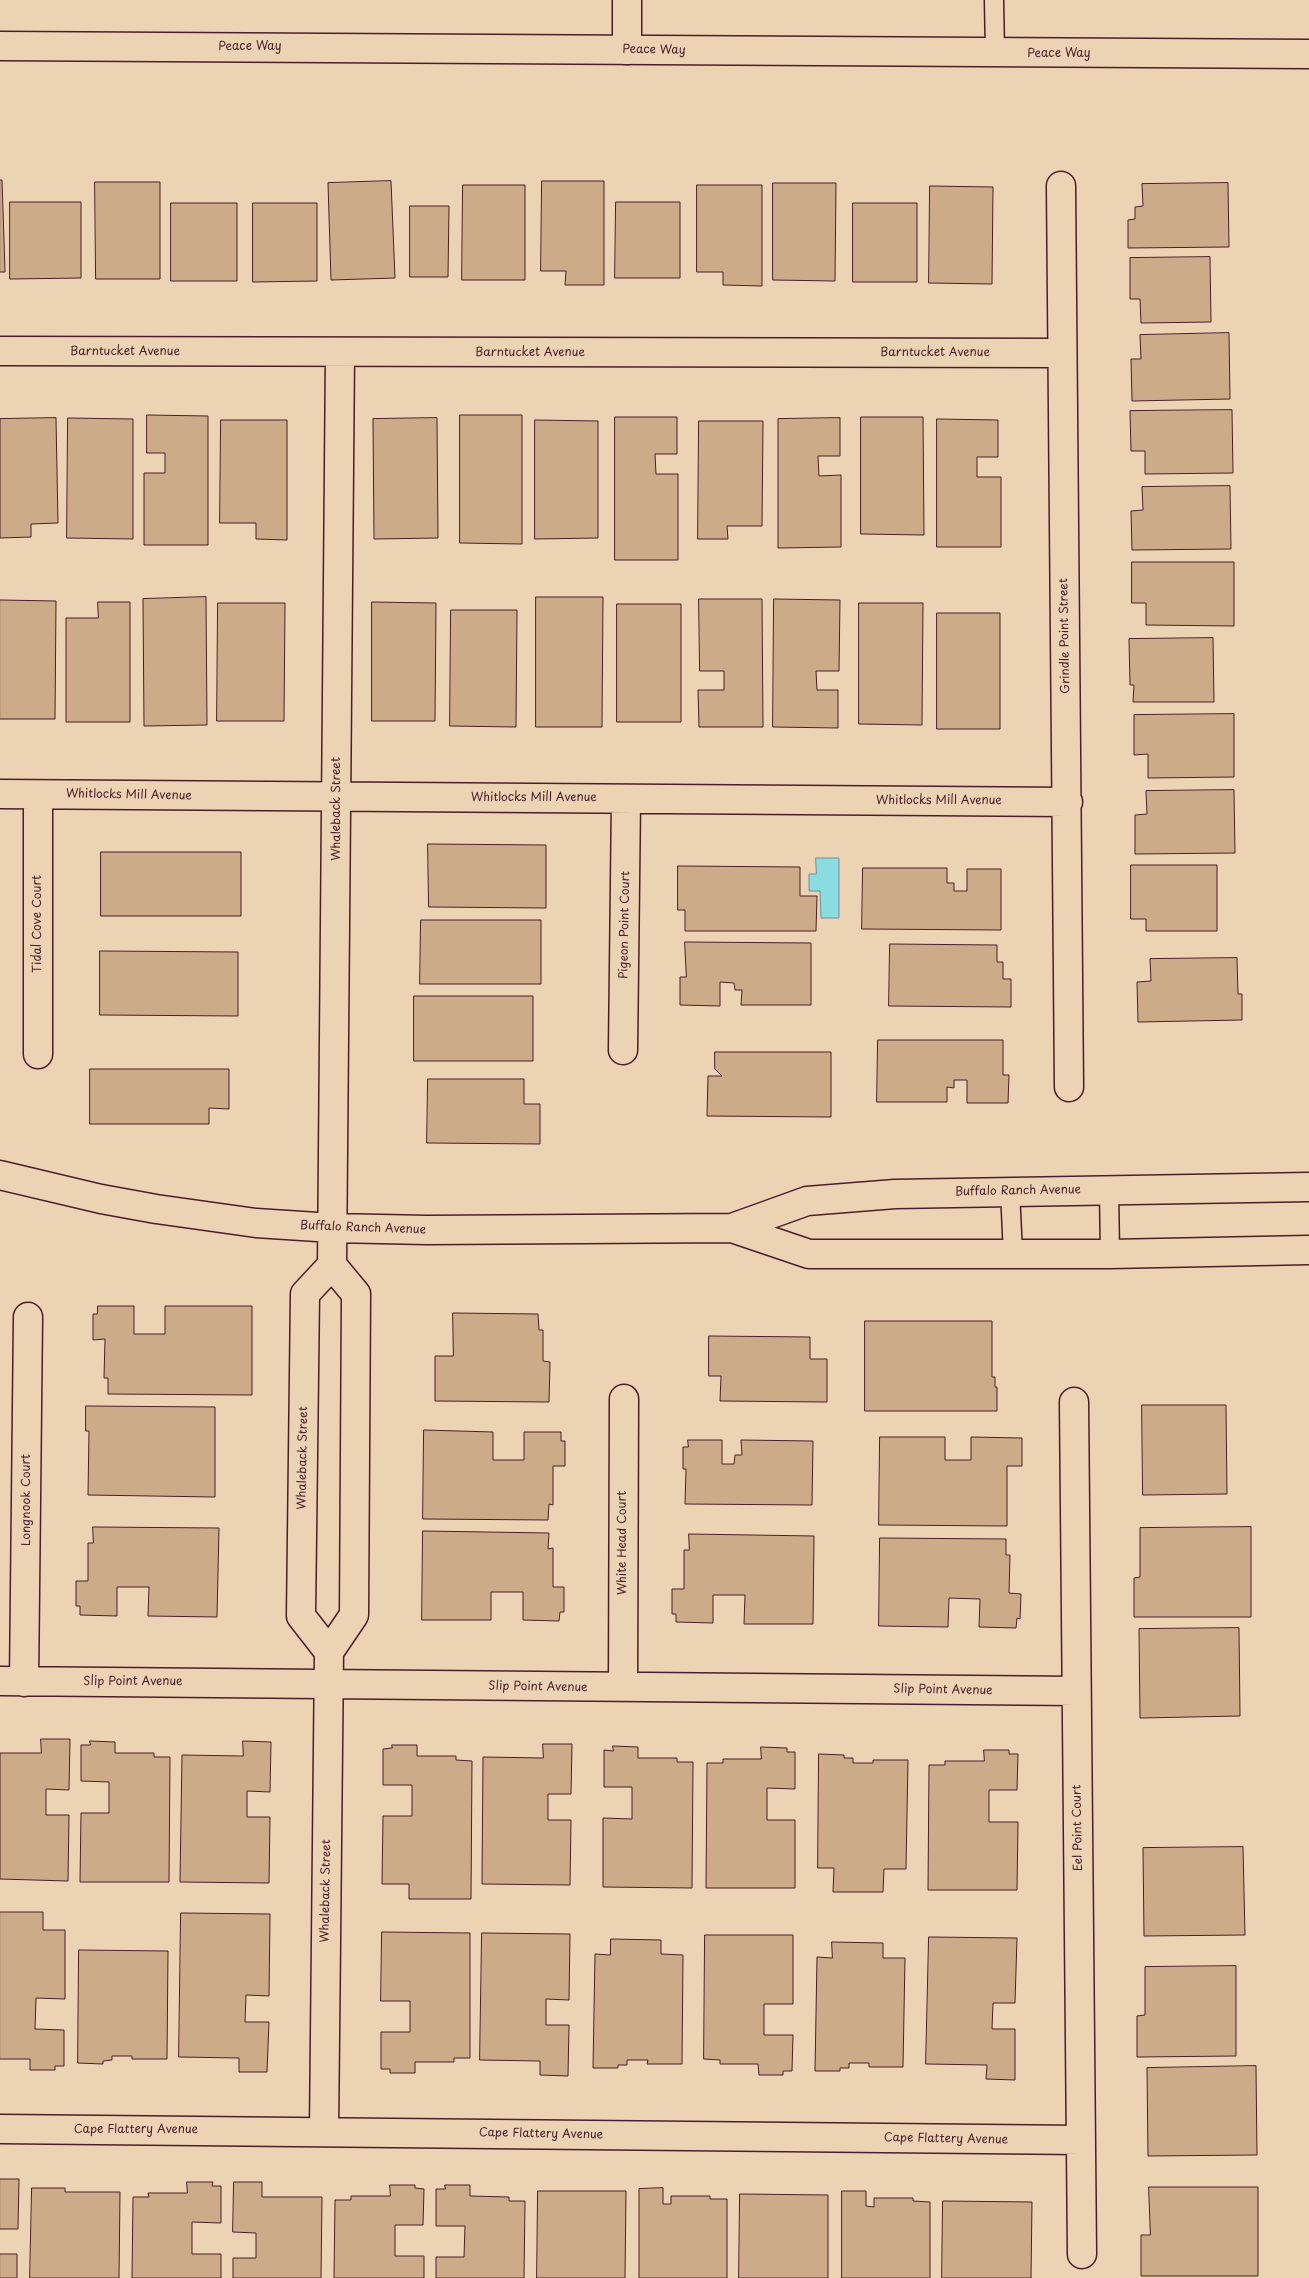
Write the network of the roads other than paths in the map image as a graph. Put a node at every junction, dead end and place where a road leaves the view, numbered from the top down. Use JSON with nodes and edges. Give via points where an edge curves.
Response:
{"nodes":[{"id":1,"x":627,"y":0,"type":"edge"},
{"id":2,"x":994,"y":0,"type":"edge"},
{"id":3,"x":0,"y":46,"type":"edge"},
{"id":4,"x":627,"y":50,"type":"junction"},
{"id":5,"x":995,"y":54,"type":"junction"},
{"id":6,"x":1309,"y":54,"type":"edge"},
{"id":7,"x":1061,"y":186,"type":"dead end"},
{"id":8,"x":0,"y":351,"type":"edge"},
{"id":9,"x":340,"y":352,"type":"junction"},
{"id":10,"x":1061,"y":353,"type":"junction"},
{"id":11,"x":0,"y":794,"type":"edge"},
{"id":12,"x":38,"y":794,"type":"junction"},
{"id":13,"x":337,"y":797,"type":"junction"},
{"id":14,"x":626,"y":799,"type":"junction"},
{"id":15,"x":1068,"y":802,"type":"junction"},
{"id":16,"x":624,"y":1050,"type":"dead end"},
{"id":17,"x":38,"y":1054,"type":"dead end"},
{"id":18,"x":1069,"y":1087,"type":"dead end"},
{"id":19,"x":0,"y":1175,"type":"edge"},
{"id":20,"x":1309,"y":1187,"type":"edge"},
{"id":21,"x":1109,"y":1189,"type":"junction"},
{"id":22,"x":1010,"y":1191,"type":"junction"},
{"id":23,"x":333,"y":1228,"type":"junction"},
{"id":24,"x":732,"y":1228,"type":"junction"},
{"id":25,"x":1309,"y":1250,"type":"edge"},
{"id":26,"x":1013,"y":1254,"type":"junction"},
{"id":27,"x":1110,"y":1254,"type":"junction"},
{"id":28,"x":332,"y":1265,"type":"junction"},
{"id":29,"x":28,"y":1317,"type":"dead end"},
{"id":30,"x":624,"y":1398,"type":"dead end"},
{"id":31,"x":1074,"y":1402,"type":"dead end"},
{"id":32,"x":329,"y":1652,"type":"junction"},
{"id":33,"x":12,"y":1682,"type":"edge"},
{"id":34,"x":328,"y":1684,"type":"junction"},
{"id":35,"x":623,"y":1687,"type":"junction"},
{"id":36,"x":1076,"y":1691,"type":"junction"},
{"id":37,"x":0,"y":2129,"type":"edge"},
{"id":38,"x":324,"y":2131,"type":"junction"},
{"id":39,"x":1081,"y":2140,"type":"junction"},
{"id":40,"x":1082,"y":2254,"type":"dead end"}],
"edges":[{"from":1,"to":4,"type":"street"},
{"from":2,"to":5,"type":"lane"},
{"from":3,"to":4,"type":"street","name":"Peace Way"},
{"from":4,"to":5,"type":"street","name":"Peace Way"},
{"from":5,"to":6,"type":"street","name":"Peace Way"},
{"from":7,"to":10,"type":"street","name":"Grindle Point Street"},
{"from":8,"to":9,"type":"street","name":"Barntucket Avenue"},
{"from":9,"to":10,"type":"street","name":"Barntucket Avenue"},
{"from":9,"to":13,"type":"street","name":"Whaleback Street"},
{"from":10,"to":15,"type":"street","name":"Grindle Point Street"},
{"from":11,"to":12,"type":"street","name":"Whitlocks Mill Avenue"},
{"from":12,"to":13,"type":"street","name":"Whitlocks Mill Avenue"},
{"from":12,"to":17,"type":"street","name":"Tidal Cove Court"},
{"from":13,"to":14,"type":"street","name":"Whitlocks Mill Avenue"},
{"from":13,"to":23,"type":"street","name":"Whaleback Street"},
{"from":14,"to":15,"type":"street","name":"Whitlocks Mill Avenue"},
{"from":14,"to":16,"type":"street","name":"Pigeon Point Court"},
{"from":15,"to":18,"type":"street","name":"Grindle Point Street"},
{"from":19,"to":23,"type":"street","name":"Buffalo Ranch Avenue","via":[[156,1209],[256,1223]]},
{"from":20,"to":21,"type":"street","name":"Buffalo Ranch Avenue"},
{"from":21,"to":22,"type":"street","name":"Buffalo Ranch Avenue"},
{"from":21,"to":27,"type":"lane"},
{"from":22,"to":24,"type":"street","name":"Buffalo Ranch Avenue","via":[[895,1194],[807,1201]]},
{"from":22,"to":26,"type":"lane"},
{"from":23,"to":24,"type":"street","name":"Buffalo Ranch Avenue"},
{"from":23,"to":28,"type":"street","name":"Whaleback Street"},
{"from":24,"to":26,"type":"street","name":"Buffalo Ranch Avenue","via":[[809,1254]]},
{"from":25,"to":27,"type":"street","name":"Buffalo Ranch Avenue"},
{"from":26,"to":27,"type":"street","name":"Buffalo Ranch Avenue"},
{"from":28,"to":32,"type":"street","via":[[356,1294],[354,1615]]},
{"from":28,"to":32,"type":"street","name":"Whaleback Street","via":[[305,1294],[301,1616]]},
{"from":29,"to":33,"type":"street","name":"Longnook Court"},
{"from":30,"to":35,"type":"street","name":"White Head Court"},
{"from":31,"to":36,"type":"street","name":"Eel Point Court"},
{"from":32,"to":34,"type":"street","name":"Whaleback Street"},
{"from":33,"to":34,"type":"street","name":"Slip Point Avenue"},
{"from":34,"to":35,"type":"street","name":"Slip Point Avenue"},
{"from":34,"to":38,"type":"street","name":"Whaleback Street"},
{"from":35,"to":36,"type":"street","name":"Slip Point Avenue"},
{"from":36,"to":39,"type":"street","name":"Eel Point Court"},
{"from":37,"to":38,"type":"street","name":"Cape Flattery Avenue"},
{"from":38,"to":39,"type":"street","name":"Cape Flattery Avenue"},
{"from":39,"to":40,"type":"street","name":"Eel Point Court"}]}
